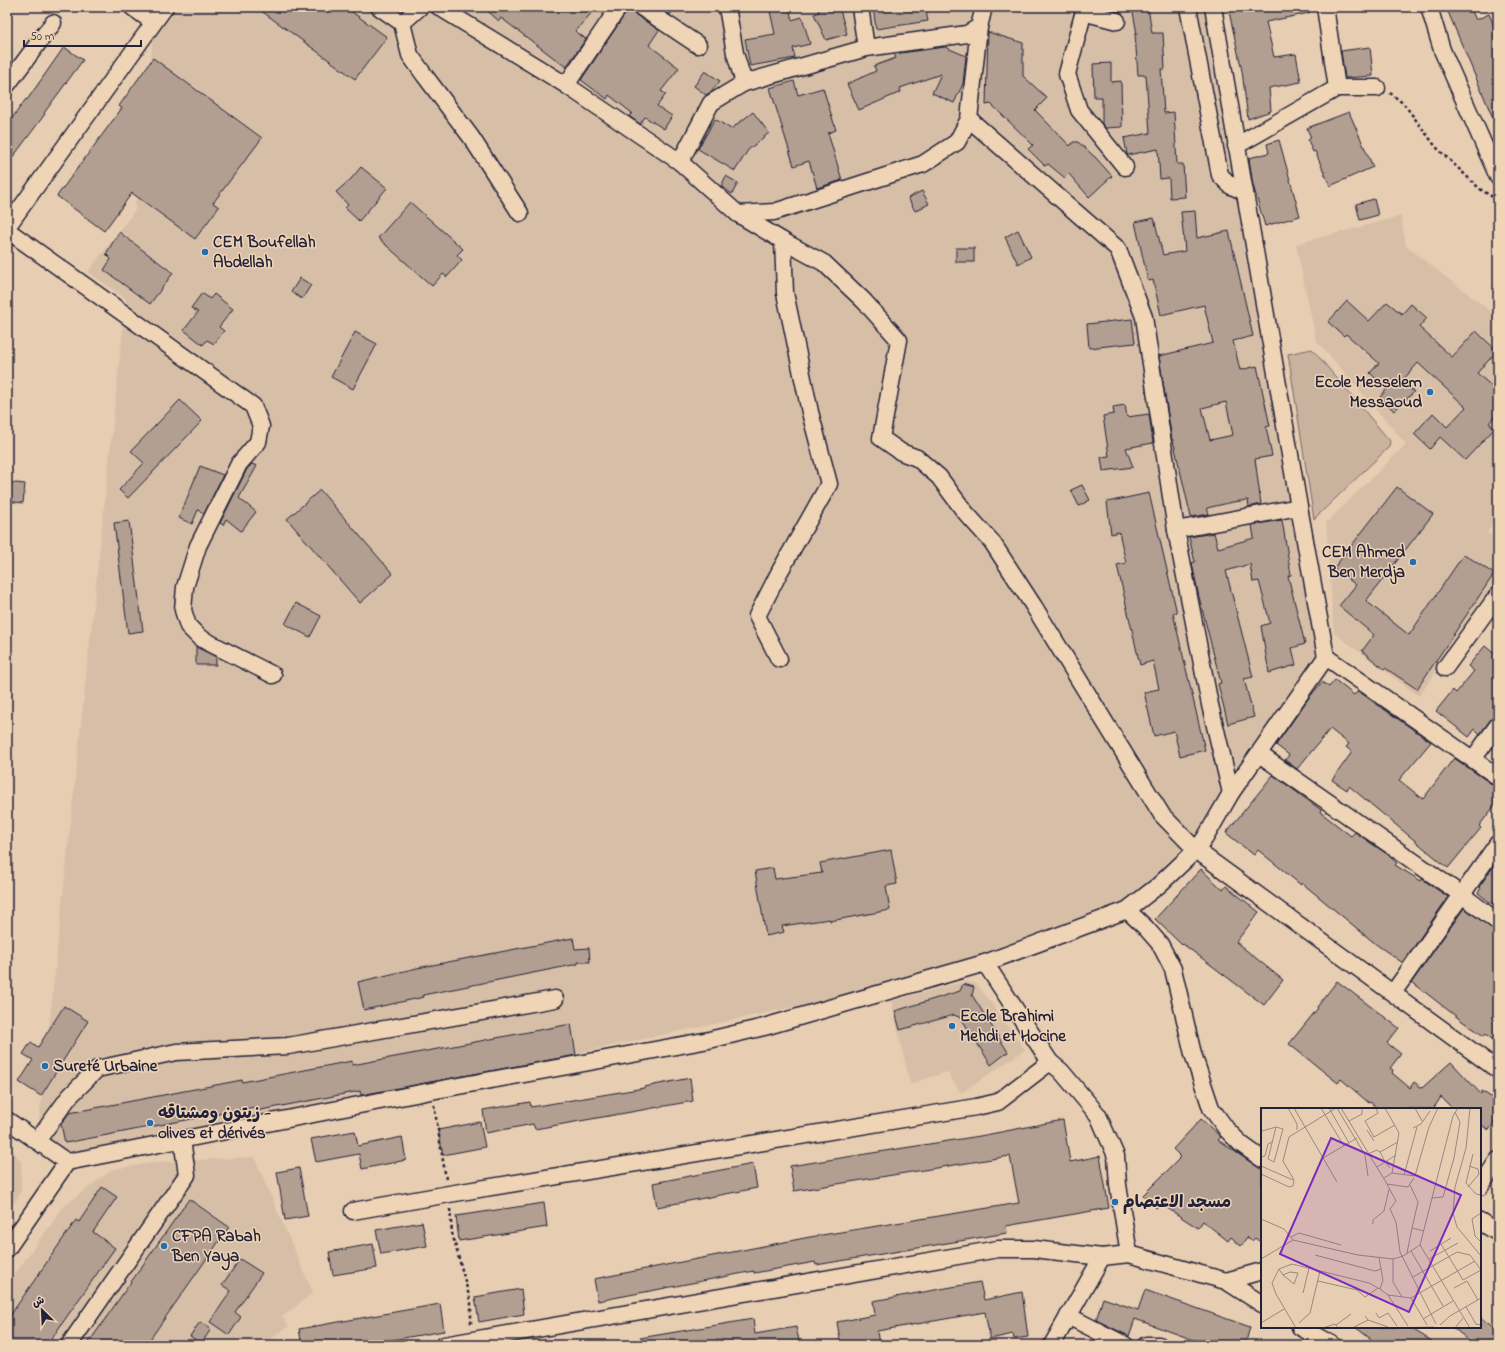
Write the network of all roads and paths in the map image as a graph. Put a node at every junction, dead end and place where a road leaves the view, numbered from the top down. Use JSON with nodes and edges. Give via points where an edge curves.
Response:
{"nodes":[{"id":1,"x":132,"y":7,"type":"edge"},
{"id":2,"x":165,"y":7,"type":"edge"},
{"id":3,"x":379,"y":7,"type":"edge"},
{"id":4,"x":420,"y":7,"type":"edge"},
{"id":5,"x":439,"y":7,"type":"edge"},
{"id":6,"x":619,"y":7,"type":"edge"},
{"id":7,"x":641,"y":7,"type":"edge"},
{"id":8,"x":727,"y":7,"type":"edge"},
{"id":9,"x":860,"y":7,"type":"edge"},
{"id":10,"x":982,"y":7,"type":"edge"},
{"id":11,"x":1188,"y":7,"type":"edge"},
{"id":12,"x":1213,"y":7,"type":"edge"},
{"id":13,"x":1325,"y":7,"type":"edge"},
{"id":14,"x":1429,"y":7,"type":"edge"},
{"id":15,"x":1084,"y":10,"type":"edge"},
{"id":16,"x":1117,"y":21,"type":"dead end"},
{"id":17,"x":153,"y":22,"type":"junction"},
{"id":18,"x":53,"y":23,"type":"dead end"},
{"id":19,"x":402,"y":23,"type":"junction"},
{"id":20,"x":979,"y":27,"type":"junction"},
{"id":21,"x":698,"y":45,"type":"dead end"},
{"id":22,"x":866,"y":48,"type":"junction"},
{"id":23,"x":744,"y":83,"type":"junction"},
{"id":24,"x":7,"y":85,"type":"edge"},
{"id":25,"x":566,"y":85,"type":"junction"},
{"id":26,"x":1337,"y":88,"type":"junction"},
{"id":27,"x":1377,"y":88,"type":"joint"},
{"id":28,"x":969,"y":119,"type":"junction"},
{"id":29,"x":1236,"y":146,"type":"junction"},
{"id":30,"x":680,"y":162,"type":"junction"},
{"id":31,"x":1125,"y":167,"type":"dead end"},
{"id":32,"x":1498,"y":177,"type":"edge"},
{"id":33,"x":1244,"y":192,"type":"junction"},
{"id":34,"x":1498,"y":198,"type":"edge"},
{"id":35,"x":520,"y":213,"type":"dead end"},
{"id":36,"x":738,"y":214,"type":"junction"},
{"id":37,"x":7,"y":227,"type":"edge"},
{"id":38,"x":7,"y":230,"type":"edge"},
{"id":39,"x":783,"y":241,"type":"junction"},
{"id":40,"x":1299,"y":507,"type":"junction"},
{"id":41,"x":1176,"y":530,"type":"junction"},
{"id":42,"x":1498,"y":595,"type":"edge"},
{"id":43,"x":1326,"y":657,"type":"junction"},
{"id":44,"x":779,"y":659,"type":"dead end"},
{"id":45,"x":1445,"y":668,"type":"dead end"},
{"id":46,"x":272,"y":675,"type":"dead end"},
{"id":47,"x":1498,"y":725,"type":"edge"},
{"id":48,"x":1259,"y":754,"type":"junction"},
{"id":49,"x":1473,"y":759,"type":"junction"},
{"id":50,"x":1498,"y":777,"type":"edge"},
{"id":51,"x":1231,"y":793,"type":"junction"},
{"id":52,"x":1498,"y":843,"type":"edge"},
{"id":53,"x":1196,"y":850,"type":"junction"},
{"id":54,"x":1462,"y":894,"type":"junction"},
{"id":55,"x":1127,"y":910,"type":"junction"},
{"id":56,"x":1498,"y":922,"type":"edge"},
{"id":57,"x":985,"y":963,"type":"junction"},
{"id":58,"x":1394,"y":993,"type":"junction"},
{"id":59,"x":555,"y":999,"type":"dead end"},
{"id":60,"x":1050,"y":1062,"type":"junction"},
{"id":61,"x":1498,"y":1070,"type":"edge"},
{"id":62,"x":431,"y":1091,"type":"junction"},
{"id":63,"x":7,"y":1120,"type":"edge"},
{"id":64,"x":182,"y":1139,"type":"junction"},
{"id":65,"x":37,"y":1141,"type":"junction"},
{"id":66,"x":1261,"y":1158,"type":"edge"},
{"id":67,"x":1498,"y":1160,"type":"edge"},
{"id":68,"x":67,"y":1162,"type":"junction"},
{"id":69,"x":1481,"y":1186,"type":"edge"},
{"id":70,"x":449,"y":1194,"type":"junction"},
{"id":71,"x":353,"y":1211,"type":"dead end"},
{"id":72,"x":1481,"y":1222,"type":"edge"},
{"id":73,"x":1498,"y":1233,"type":"edge"},
{"id":74,"x":7,"y":1249,"type":"edge"},
{"id":75,"x":1129,"y":1254,"type":"junction"},
{"id":76,"x":1102,"y":1256,"type":"junction"},
{"id":77,"x":1261,"y":1271,"type":"edge"},
{"id":78,"x":1226,"y":1281,"type":"junction"},
{"id":79,"x":1261,"y":1303,"type":"edge"},
{"id":80,"x":1068,"y":1316,"type":"junction"},
{"id":81,"x":1302,"y":1328,"type":"edge"},
{"id":82,"x":471,"y":1343,"type":"edge"},
{"id":83,"x":69,"y":1345,"type":"edge"},
{"id":84,"x":444,"y":1345,"type":"edge"},
{"id":85,"x":1052,"y":1345,"type":"edge"},
{"id":86,"x":1125,"y":1345,"type":"edge"},
{"id":87,"x":1146,"y":1345,"type":"edge"},
{"id":88,"x":1159,"y":1345,"type":"edge"},
{"id":89,"x":1333,"y":1345,"type":"edge"}],
"edges":[{"from":1,"to":17,"type":"street"},
{"from":2,"to":17,"type":"street"},
{"from":3,"to":19,"type":"street"},
{"from":4,"to":19,"type":"street"},
{"from":5,"to":25,"type":"street"},
{"from":6,"to":25,"type":"street"},
{"from":7,"to":21,"type":"street"},
{"from":8,"to":23,"type":"street","via":[[735,53]]},
{"from":9,"to":22,"type":"street"},
{"from":10,"to":20,"type":"street"},
{"from":11,"to":33,"type":"street","via":[[1220,175],[1231,186]]},
{"from":12,"to":29,"type":"street"},
{"from":13,"to":26,"type":"street"},
{"from":14,"to":32,"type":"street","via":[[1442,50]]},
{"from":15,"to":16,"type":"street"},
{"from":15,"to":31,"type":"street","via":[[1068,74],[1079,110]]},
{"from":17,"to":37,"type":"street"},
{"from":18,"to":24,"type":"street"},
{"from":19,"to":35,"type":"street","via":[[410,54],[471,137]]},
{"from":20,"to":22,"type":"street","via":[[967,34]]},
{"from":20,"to":28,"type":"street"},
{"from":22,"to":23,"type":"street"},
{"from":23,"to":30,"type":"street","via":[[711,103]]},
{"from":25,"to":30,"type":"street"},
{"from":26,"to":27,"type":"street"},
{"from":26,"to":29,"type":"street"},
{"from":27,"to":34,"type":"path","via":[[1389,91],[1404,104],[1436,147],[1480,189]]},
{"from":28,"to":36,"type":"street","via":[[957,142],[922,164],[774,212]]},
{"from":28,"to":41,"type":"street","via":[[1118,249],[1144,317]]},
{"from":29,"to":33,"type":"street"},
{"from":30,"to":36,"type":"street"},
{"from":33,"to":40,"type":"street"},
{"from":36,"to":39,"type":"street"},
{"from":38,"to":46,"type":"street","via":[[253,406],[261,426],[258,442],[239,464],[198,546],[185,587],[183,610],[188,626],[200,638]]},
{"from":39,"to":44,"type":"street","via":[[785,293],[810,412],[830,484],[757,616]]},
{"from":39,"to":53,"type":"street","via":[[824,263],[864,301],[899,340],[881,438],[901,452],[917,458],[939,477],[964,512],[992,542],[1162,815]]},
{"from":40,"to":41,"type":"street"},
{"from":40,"to":43,"type":"street"},
{"from":41,"to":51,"type":"street","via":[[1210,705]]},
{"from":42,"to":45,"type":"street"},
{"from":43,"to":48,"type":"street"},
{"from":43,"to":49,"type":"street"},
{"from":47,"to":49,"type":"street"},
{"from":48,"to":51,"type":"street"},
{"from":48,"to":54,"type":"street"},
{"from":49,"to":50,"type":"street"},
{"from":51,"to":53,"type":"street"},
{"from":52,"to":54,"type":"street"},
{"from":53,"to":55,"type":"street","via":[[1159,885]]},
{"from":53,"to":58,"type":"street"},
{"from":54,"to":56,"type":"street"},
{"from":54,"to":58,"type":"street"},
{"from":55,"to":57,"type":"street"},
{"from":55,"to":66,"type":"street","via":[[1160,944],[1173,969],[1193,1054],[1211,1108],[1226,1130]]},
{"from":57,"to":60,"type":"street"},
{"from":57,"to":62,"type":"street","via":[[764,1027],[709,1040]]},
{"from":58,"to":61,"type":"street"},
{"from":59,"to":65,"type":"street","via":[[288,1046],[176,1052],[97,1069],[69,1097]]},
{"from":60,"to":70,"type":"street","via":[[998,1102],[976,1108]]},
{"from":60,"to":75,"type":"street","via":[[1061,1071],[1098,1116],[1116,1156]]},
{"from":62,"to":64,"type":"street"},
{"from":62,"to":70,"type":"path"},
{"from":63,"to":65,"type":"street"},
{"from":64,"to":68,"type":"street"},
{"from":64,"to":83,"type":"street","via":[[187,1175]]},
{"from":65,"to":68,"type":"street"},
{"from":67,"to":69,"type":"street"},
{"from":68,"to":74,"type":"street"},
{"from":70,"to":71,"type":"street"},
{"from":70,"to":82,"type":"path","via":[[452,1234],[471,1303]]},
{"from":72,"to":73,"type":"street"},
{"from":75,"to":76,"type":"street"},
{"from":75,"to":78,"type":"street"},
{"from":76,"to":80,"type":"street"},
{"from":76,"to":82,"type":"street","via":[[1034,1249],[998,1249]]},
{"from":77,"to":78,"type":"street"},
{"from":78,"to":79,"type":"street"},
{"from":80,"to":85,"type":"street"},
{"from":80,"to":86,"type":"street"},
{"from":81,"to":89,"type":"street"},
{"from":82,"to":84,"type":"street"},
{"from":87,"to":88,"type":"street"}]}
